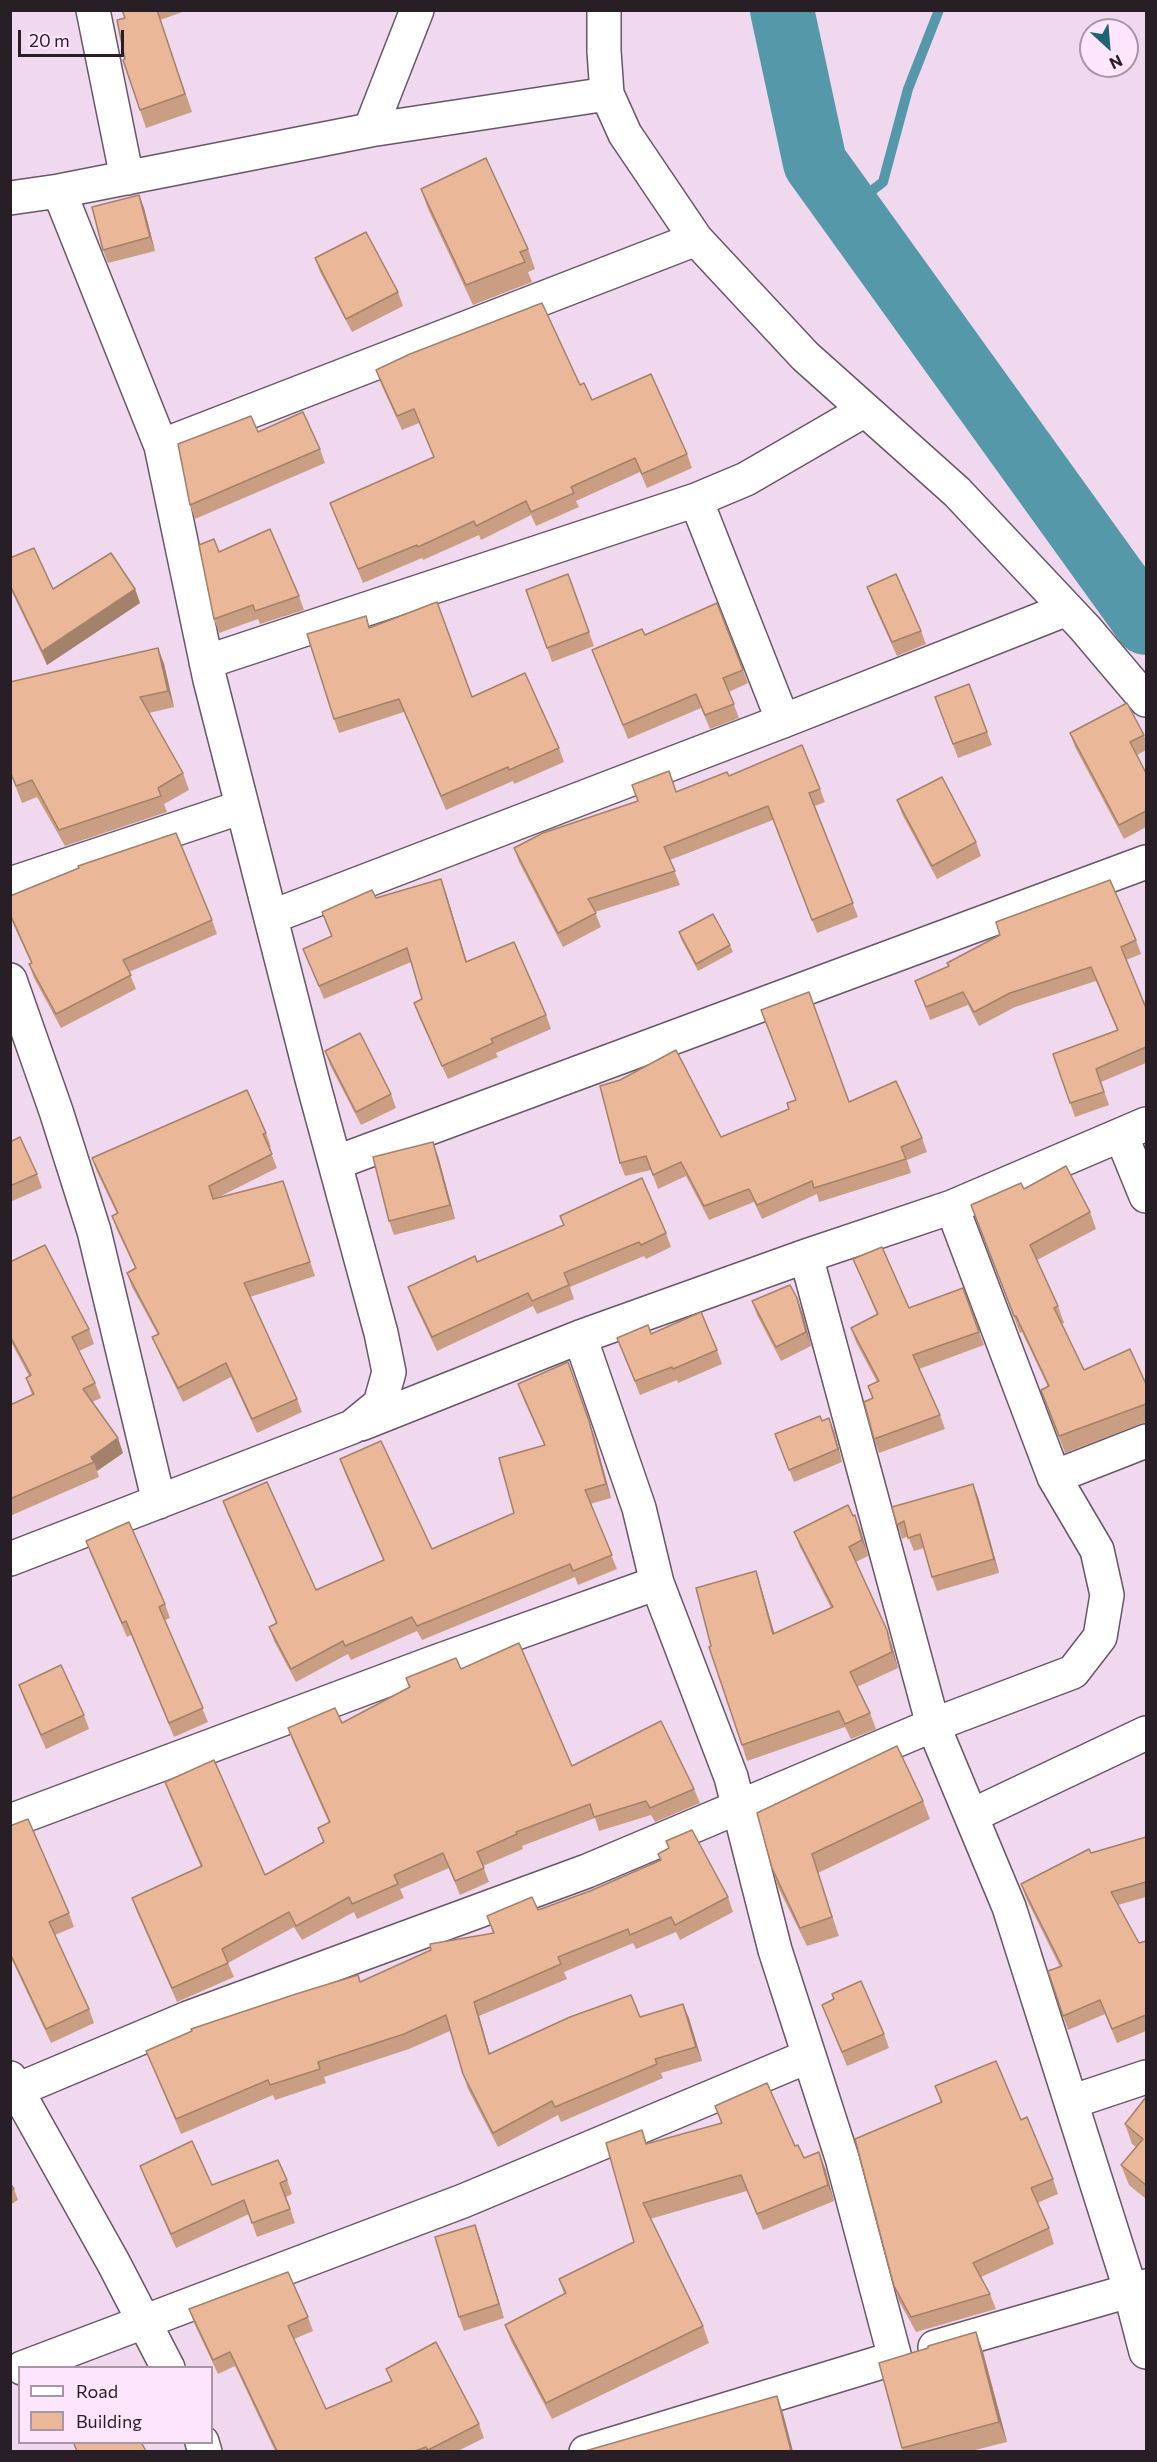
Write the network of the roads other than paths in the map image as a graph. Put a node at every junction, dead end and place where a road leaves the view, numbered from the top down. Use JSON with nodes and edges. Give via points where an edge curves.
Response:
{"nodes":[{"id":1,"x":93,"y":10,"type":"edge"},
{"id":2,"x":417,"y":10,"type":"edge"},
{"id":3,"x":604,"y":10,"type":"edge"},
{"id":4,"x":607,"y":94,"type":"junction"},
{"id":5,"x":370,"y":130,"type":"junction"},
{"id":6,"x":127,"y":178,"type":"junction"},
{"id":7,"x":59,"y":191,"type":"junction"},
{"id":8,"x":10,"y":198,"type":"edge"},
{"id":9,"x":696,"y":239,"type":"junction"},
{"id":10,"x":865,"y":410,"type":"junction"},
{"id":11,"x":161,"y":446,"type":"junction"},
{"id":12,"x":696,"y":500,"type":"junction"},
{"id":13,"x":1067,"y":609,"type":"junction"},
{"id":14,"x":206,"y":662,"type":"junction"},
{"id":15,"x":1146,"y":700,"type":"edge"},
{"id":16,"x":783,"y":721,"type":"junction"},
{"id":17,"x":242,"y":807,"type":"junction"},
{"id":18,"x":1146,"y":862,"type":"edge"},
{"id":19,"x":10,"y":884,"type":"edge"},
{"id":20,"x":270,"y":917,"type":"junction"},
{"id":21,"x":10,"y":980,"type":"edge"},
{"id":22,"x":1134,"y":1130,"type":"edge"},
{"id":23,"x":335,"y":1163,"type":"junction"},
{"id":24,"x":1146,"y":1196,"type":"edge"},
{"id":25,"x":952,"y":1207,"type":"junction"},
{"id":26,"x":807,"y":1256,"type":"junction"},
{"id":27,"x":580,"y":1337,"type":"junction"},
{"id":28,"x":352,"y":1427,"type":"junction"},
{"id":29,"x":1146,"y":1441,"type":"edge"},
{"id":30,"x":1054,"y":1477,"type":"junction"},
{"id":31,"x":159,"y":1502,"type":"junction"},
{"id":32,"x":10,"y":1559,"type":"edge"},
{"id":33,"x":657,"y":1583,"type":"junction"},
{"id":34,"x":933,"y":1725,"type":"junction"},
{"id":35,"x":1146,"y":1732,"type":"edge"},
{"id":36,"x":739,"y":1806,"type":"junction"},
{"id":37,"x":971,"y":1816,"type":"junction"},
{"id":38,"x":10,"y":1821,"type":"edge"},
{"id":39,"x":809,"y":2056,"type":"junction"},
{"id":40,"x":1146,"y":2077,"type":"edge"},
{"id":41,"x":14,"y":2084,"type":"edge"},
{"id":42,"x":1071,"y":2102,"type":"junction"},
{"id":43,"x":1138,"y":2288,"type":"edge"},
{"id":44,"x":144,"y":2320,"type":"junction"},
{"id":45,"x":1146,"y":2352,"type":"edge"},
{"id":46,"x":895,"y":2358,"type":"junction"},
{"id":47,"x":26,"y":2366,"type":"edge"},
{"id":48,"x":167,"y":2366,"type":"edge"},
{"id":49,"x":586,"y":2451,"type":"edge"}],
"edges":[{"from":1,"to":6,"type":"street"},
{"from":2,"to":5,"type":"street"},
{"from":3,"to":4,"type":"street"},
{"from":4,"to":5,"type":"street"},
{"from":4,"to":9,"type":"street","via":[[625,134]]},
{"from":5,"to":6,"type":"street"},
{"from":6,"to":7,"type":"street"},
{"from":7,"to":8,"type":"street"},
{"from":7,"to":11,"type":"street"},
{"from":9,"to":10,"type":"street","via":[[805,356]]},
{"from":9,"to":11,"type":"street"},
{"from":10,"to":12,"type":"street","via":[[746,479]]},
{"from":10,"to":13,"type":"street","via":[[957,492]]},
{"from":11,"to":14,"type":"street"},
{"from":12,"to":14,"type":"street"},
{"from":12,"to":16,"type":"street"},
{"from":13,"to":15,"type":"street"},
{"from":13,"to":16,"type":"street"},
{"from":14,"to":17,"type":"street"},
{"from":16,"to":20,"type":"street"},
{"from":17,"to":19,"type":"street"},
{"from":17,"to":20,"type":"street"},
{"from":18,"to":23,"type":"street"},
{"from":20,"to":23,"type":"street"},
{"from":21,"to":31,"type":"street","via":[[94,1231]]},
{"from":22,"to":24,"type":"street"},
{"from":22,"to":25,"type":"street"},
{"from":23,"to":28,"type":"street","via":[[388,1372],[380,1404]]},
{"from":25,"to":26,"type":"street"},
{"from":25,"to":30,"type":"street"},
{"from":26,"to":27,"type":"street"},
{"from":26,"to":34,"type":"street"},
{"from":27,"to":28,"type":"street"},
{"from":27,"to":33,"type":"street","via":[[639,1508]]},
{"from":28,"to":31,"type":"street"},
{"from":29,"to":30,"type":"street"},
{"from":30,"to":34,"type":"street","via":[[1097,1550],[1107,1595],[1100,1637],[1073,1672]]},
{"from":31,"to":32,"type":"street"},
{"from":33,"to":36,"type":"street"},
{"from":33,"to":38,"type":"street"},
{"from":34,"to":36,"type":"street"},
{"from":34,"to":37,"type":"street"},
{"from":35,"to":37,"type":"street"},
{"from":36,"to":39,"type":"street","via":[[775,1950]]},
{"from":36,"to":41,"type":"street","via":[[587,1871]]},
{"from":37,"to":42,"type":"street","via":[[1009,1907]]},
{"from":39,"to":44,"type":"street","via":[[463,2201]]},
{"from":39,"to":46,"type":"street","via":[[842,2158]]},
{"from":40,"to":42,"type":"street"},
{"from":41,"to":44,"type":"street"},
{"from":42,"to":43,"type":"street"},
{"from":43,"to":45,"type":"street"},
{"from":43,"to":46,"type":"street"},
{"from":44,"to":47,"type":"street"},
{"from":44,"to":48,"type":"street"},
{"from":46,"to":49,"type":"street"}]}
